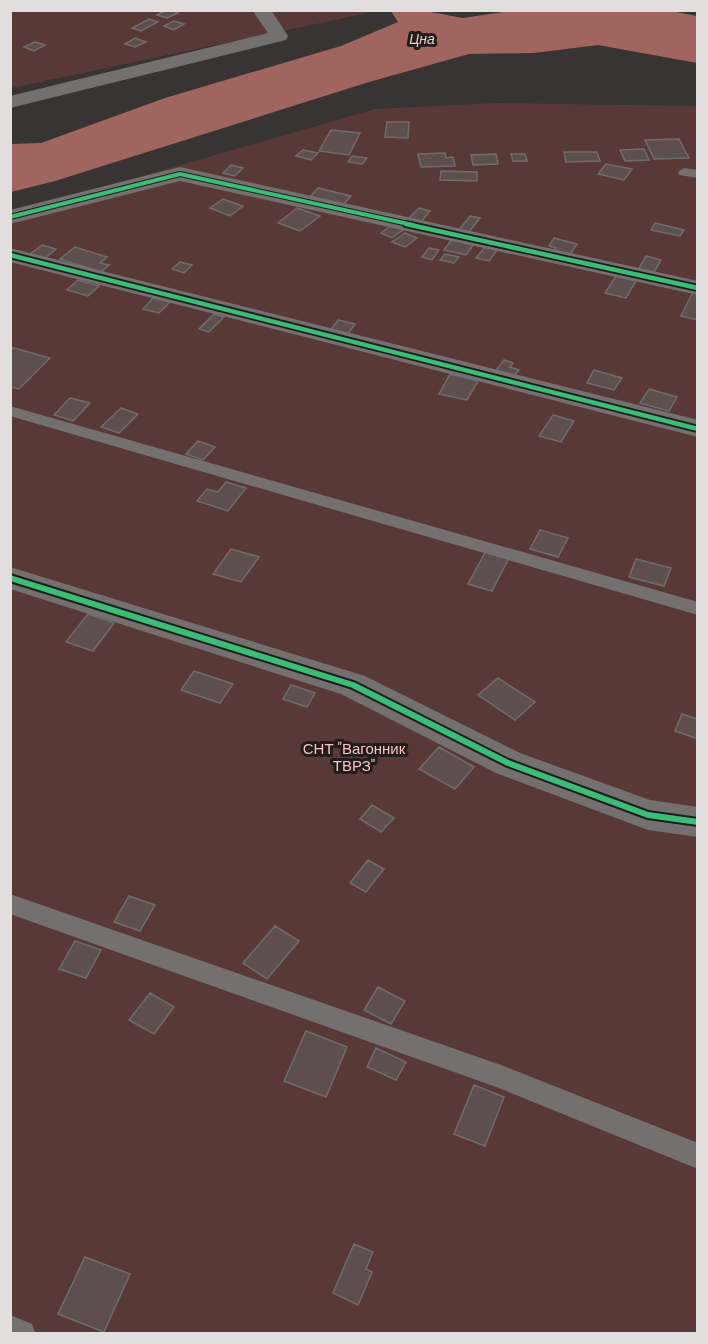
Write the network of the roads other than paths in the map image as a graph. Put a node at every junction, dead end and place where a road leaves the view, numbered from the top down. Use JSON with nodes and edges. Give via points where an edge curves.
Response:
{"nodes":[{"id":1,"x":261,"y":10,"type":"edge"},
{"id":2,"x":10,"y":102,"type":"edge"},
{"id":3,"x":684,"y":172,"type":"dead end"},
{"id":4,"x":698,"y":174,"type":"edge"},
{"id":5,"x":10,"y":216,"type":"edge"},
{"id":6,"x":10,"y":255,"type":"edge"},
{"id":7,"x":698,"y":288,"type":"edge"},
{"id":8,"x":10,"y":411,"type":"edge"},
{"id":9,"x":698,"y":429,"type":"edge"},
{"id":10,"x":10,"y":578,"type":"edge"},
{"id":11,"x":698,"y":609,"type":"edge"},
{"id":12,"x":698,"y":822,"type":"edge"},
{"id":13,"x":10,"y":904,"type":"edge"},
{"id":14,"x":698,"y":1156,"type":"edge"},
{"id":15,"x":10,"y":1329,"type":"edge"},
{"id":16,"x":22,"y":1334,"type":"edge"}],
"edges":[{"from":1,"to":2,"type":"street","via":[[279,36]]},
{"from":3,"to":4,"type":"lane"},
{"from":5,"to":7,"type":"street","via":[[180,174]]},
{"from":6,"to":9,"type":"street"},
{"from":8,"to":11,"type":"lane"},
{"from":10,"to":12,"type":"street","via":[[353,685],[508,763],[648,815]]},
{"from":13,"to":14,"type":"lane","via":[[501,1077]]},
{"from":15,"to":16,"type":"lane"}]}
